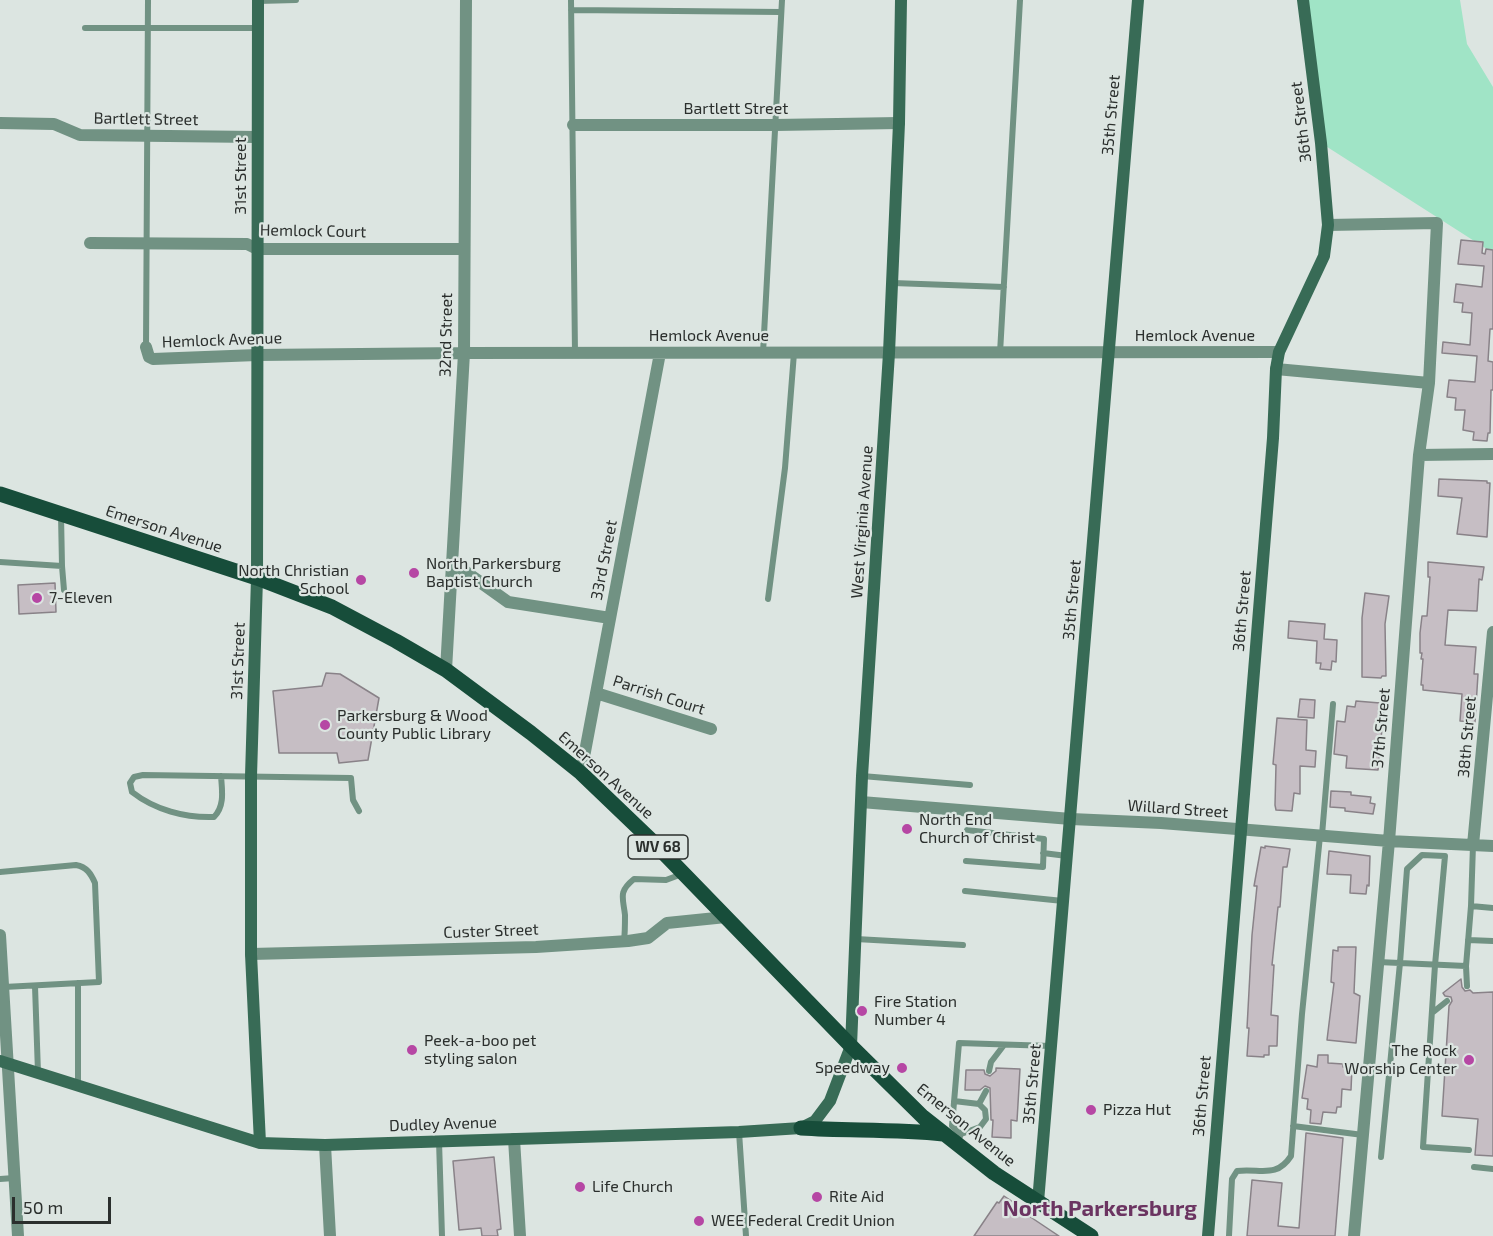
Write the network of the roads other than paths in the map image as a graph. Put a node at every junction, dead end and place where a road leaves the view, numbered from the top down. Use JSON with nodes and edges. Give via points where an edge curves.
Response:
{"nodes":[{"id":1,"x":148,"y":0,"type":"edge"},
{"id":2,"x":258,"y":0,"type":"edge"},
{"id":3,"x":296,"y":0,"type":"edge"},
{"id":4,"x":466,"y":0,"type":"edge"},
{"id":5,"x":571,"y":0,"type":"edge"},
{"id":6,"x":782,"y":0,"type":"edge"},
{"id":7,"x":901,"y":0,"type":"edge"},
{"id":8,"x":1020,"y":0,"type":"edge"},
{"id":9,"x":1138,"y":0,"type":"edge"},
{"id":10,"x":1303,"y":0,"type":"edge"},
{"id":11,"x":572,"y":9,"type":"junction"},
{"id":12,"x":781,"y":12,"type":"junction"},
{"id":13,"x":86,"y":28,"type":"dead end"},
{"id":14,"x":257,"y":28,"type":"junction"},
{"id":15,"x":148,"y":29,"type":"junction"},
{"id":16,"x":0,"y":123,"type":"edge"},
{"id":17,"x":899,"y":123,"type":"junction"},
{"id":18,"x":573,"y":125,"type":"junction"},
{"id":19,"x":775,"y":125,"type":"junction"},
{"id":20,"x":147,"y":136,"type":"junction"},
{"id":21,"x":257,"y":137,"type":"junction"},
{"id":22,"x":1328,"y":225,"type":"junction"},
{"id":23,"x":90,"y":243,"type":"dead end"},
{"id":24,"x":147,"y":243,"type":"junction"},
{"id":25,"x":257,"y":249,"type":"junction"},
{"id":26,"x":463,"y":249,"type":"junction"},
{"id":27,"x":892,"y":284,"type":"junction"},
{"id":28,"x":1004,"y":287,"type":"junction"},
{"id":29,"x":146,"y":347,"type":"joint"},
{"id":30,"x":764,"y":352,"type":"junction"},
{"id":31,"x":889,"y":352,"type":"junction"},
{"id":32,"x":1000,"y":352,"type":"junction"},
{"id":33,"x":1108,"y":352,"type":"junction"},
{"id":34,"x":1279,"y":352,"type":"junction"},
{"id":35,"x":464,"y":353,"type":"junction"},
{"id":36,"x":575,"y":353,"type":"junction"},
{"id":37,"x":660,"y":353,"type":"junction"},
{"id":38,"x":794,"y":353,"type":"junction"},
{"id":39,"x":257,"y":355,"type":"junction"},
{"id":40,"x":1276,"y":369,"type":"junction"},
{"id":41,"x":1429,"y":382,"type":"junction"},
{"id":42,"x":1493,"y":454,"type":"edge"},
{"id":43,"x":1419,"y":456,"type":"junction"},
{"id":44,"x":0,"y":494,"type":"edge"},
{"id":45,"x":61,"y":514,"type":"junction"},
{"id":46,"x":0,"y":562,"type":"edge"},
{"id":47,"x":452,"y":562,"type":"junction"},
{"id":48,"x":62,"y":566,"type":"junction"},
{"id":49,"x":257,"y":578,"type":"junction"},
{"id":50,"x":64,"y":590,"type":"dead end"},
{"id":51,"x":768,"y":599,"type":"dead end"},
{"id":52,"x":610,"y":618,"type":"junction"},
{"id":53,"x":1493,"y":632,"type":"edge"},
{"id":54,"x":446,"y":670,"type":"junction"},
{"id":55,"x":597,"y":693,"type":"junction"},
{"id":56,"x":1333,"y":704,"type":"dead end"},
{"id":57,"x":711,"y":729,"type":"dead end"},
{"id":58,"x":581,"y":772,"type":"junction"},
{"id":59,"x":221,"y":776,"type":"junction"},
{"id":60,"x":251,"y":776,"type":"junction"},
{"id":61,"x":862,"y":776,"type":"junction"},
{"id":62,"x":970,"y":785,"type":"dead end"},
{"id":63,"x":861,"y":802,"type":"junction"},
{"id":64,"x":358,"y":812,"type":"dead end"},
{"id":65,"x":1071,"y":819,"type":"junction"},
{"id":66,"x":967,"y":830,"type":"dead end"},
{"id":67,"x":1240,"y":830,"type":"junction"},
{"id":68,"x":1321,"y":836,"type":"junction"},
{"id":69,"x":1389,"y":841,"type":"junction"},
{"id":70,"x":1473,"y":845,"type":"junction"},
{"id":71,"x":1493,"y":846,"type":"edge"},
{"id":72,"x":1043,"y":853,"type":"junction"},
{"id":73,"x":1068,"y":856,"type":"junction"},
{"id":74,"x":966,"y":861,"type":"dead end"},
{"id":75,"x":0,"y":872,"type":"edge"},
{"id":76,"x":683,"y":873,"type":"junction"},
{"id":77,"x":965,"y":891,"type":"dead end"},
{"id":78,"x":1064,"y":901,"type":"junction"},
{"id":79,"x":1471,"y":906,"type":"junction"},
{"id":80,"x":1493,"y":908,"type":"edge"},
{"id":81,"x":726,"y":917,"type":"junction"},
{"id":82,"x":0,"y":935,"type":"edge"},
{"id":83,"x":856,"y":939,"type":"junction"},
{"id":84,"x":1468,"y":940,"type":"junction"},
{"id":85,"x":624,"y":941,"type":"junction"},
{"id":86,"x":1493,"y":941,"type":"edge"},
{"id":87,"x":963,"y":945,"type":"dead end"},
{"id":88,"x":251,"y":954,"type":"junction"},
{"id":89,"x":1378,"y":962,"type":"junction"},
{"id":90,"x":1400,"y":963,"type":"junction"},
{"id":91,"x":1435,"y":965,"type":"junction"},
{"id":92,"x":1466,"y":966,"type":"junction"},
{"id":93,"x":78,"y":983,"type":"junction"},
{"id":94,"x":35,"y":986,"type":"junction"},
{"id":95,"x":1467,"y":986,"type":"dead end"},
{"id":96,"x":4,"y":987,"type":"junction"},
{"id":97,"x":1448,"y":1001,"type":"dead end"},
{"id":98,"x":1432,"y":1013,"type":"junction"},
{"id":99,"x":1004,"y":1045,"type":"junction"},
{"id":100,"x":851,"y":1046,"type":"junction"},
{"id":101,"x":1051,"y":1046,"type":"junction"},
{"id":102,"x":4,"y":1063,"type":"edge"},
{"id":103,"x":989,"y":1071,"type":"dead end"},
{"id":104,"x":38,"y":1073,"type":"junction"},
{"id":105,"x":78,"y":1086,"type":"junction"},
{"id":106,"x":986,"y":1091,"type":"dead end"},
{"id":107,"x":954,"y":1101,"type":"junction"},
{"id":108,"x":979,"y":1104,"type":"junction"},
{"id":109,"x":1293,"y":1126,"type":"junction"},
{"id":110,"x":801,"y":1128,"type":"junction"},
{"id":111,"x":739,"y":1132,"type":"junction"},
{"id":112,"x":943,"y":1134,"type":"junction"},
{"id":113,"x":1363,"y":1135,"type":"junction"},
{"id":114,"x":514,"y":1138,"type":"junction"},
{"id":115,"x":959,"y":1140,"type":"junction"},
{"id":116,"x":439,"y":1141,"type":"junction"},
{"id":117,"x":260,"y":1143,"type":"junction"},
{"id":118,"x":326,"y":1145,"type":"junction"},
{"id":119,"x":1469,"y":1150,"type":"dead end"},
{"id":120,"x":1381,"y":1156,"type":"dead end"},
{"id":121,"x":1474,"y":1167,"type":"dead end"},
{"id":122,"x":1493,"y":1169,"type":"edge"},
{"id":123,"x":15,"y":1178,"type":"junction"},
{"id":124,"x":0,"y":1179,"type":"edge"},
{"id":125,"x":1038,"y":1202,"type":"junction"},
{"id":126,"x":18,"y":1236,"type":"edge"},
{"id":127,"x":330,"y":1236,"type":"edge"},
{"id":128,"x":442,"y":1236,"type":"edge"},
{"id":129,"x":520,"y":1236,"type":"edge"},
{"id":130,"x":746,"y":1236,"type":"edge"},
{"id":131,"x":1091,"y":1236,"type":"edge"},
{"id":132,"x":1208,"y":1236,"type":"edge"},
{"id":133,"x":1228,"y":1236,"type":"edge"},
{"id":134,"x":1354,"y":1236,"type":"edge"}],
"edges":[{"from":1,"to":15,"type":"lane"},
{"from":2,"to":3,"type":"lane"},
{"from":2,"to":14,"type":"street","name":"31st Street"},
{"from":4,"to":26,"type":"street","name":"32nd Street"},
{"from":5,"to":11,"type":"lane"},
{"from":6,"to":12,"type":"lane"},
{"from":7,"to":17,"type":"street","name":"West Virginia Avenue"},
{"from":8,"to":28,"type":"lane"},
{"from":9,"to":33,"type":"street","name":"35th Street"},
{"from":10,"to":22,"type":"street","name":"36th Street"},
{"from":11,"to":12,"type":"lane"},
{"from":11,"to":18,"type":"lane"},
{"from":12,"to":19,"type":"lane"},
{"from":13,"to":15,"type":"lane"},
{"from":14,"to":15,"type":"lane"},
{"from":14,"to":21,"type":"street","name":"31st Street"},
{"from":15,"to":20,"type":"lane"},
{"from":16,"to":20,"type":"street","name":"Bartlett Street","via":[[54,124],[80,135]]},
{"from":17,"to":19,"type":"street","name":"Bartlett Street"},
{"from":17,"to":27,"type":"street","name":"West Virginia Avenue"},
{"from":18,"to":19,"type":"street","name":"Bartlett Street"},
{"from":18,"to":36,"type":"lane"},
{"from":19,"to":30,"type":"lane"},
{"from":20,"to":21,"type":"street","name":"Bartlett Street"},
{"from":20,"to":24,"type":"lane"},
{"from":21,"to":25,"type":"street","name":"31st Street"},
{"from":22,"to":34,"type":"street","name":"36th Street","via":[[1324,256]]},
{"from":22,"to":41,"type":"street","name":"37th Street","via":[[1437,223]]},
{"from":23,"to":24,"type":"street","name":"Hemlock Court"},
{"from":24,"to":25,"type":"street","name":"Hemlock Court","via":[[247,244]]},
{"from":24,"to":29,"type":"lane"},
{"from":25,"to":26,"type":"street","name":"Hemlock Court"},
{"from":25,"to":39,"type":"street","name":"31st Street"},
{"from":26,"to":35,"type":"street","name":"32nd Street"},
{"from":27,"to":28,"type":"lane"},
{"from":27,"to":31,"type":"street","name":"West Virginia Avenue"},
{"from":28,"to":32,"type":"lane"},
{"from":29,"to":39,"type":"street","name":"Hemlock Avenue","via":[[153,359]]},
{"from":30,"to":37,"type":"street","name":"Hemlock Avenue"},
{"from":30,"to":38,"type":"street","name":"Hemlock Avenue"},
{"from":31,"to":32,"type":"street","name":"Hemlock Avenue"},
{"from":31,"to":38,"type":"street","name":"Hemlock Avenue"},
{"from":31,"to":61,"type":"street","name":"West Virginia Avenue"},
{"from":32,"to":33,"type":"street","name":"Hemlock Avenue"},
{"from":33,"to":34,"type":"street","name":"Hemlock Avenue"},
{"from":33,"to":65,"type":"street","name":"35th Street"},
{"from":34,"to":40,"type":"street","name":"36th Street"},
{"from":35,"to":36,"type":"street","name":"Hemlock Avenue"},
{"from":35,"to":39,"type":"street","name":"Hemlock Avenue"},
{"from":35,"to":47,"type":"street","name":"32nd Street"},
{"from":36,"to":37,"type":"street","name":"Hemlock Avenue"},
{"from":37,"to":52,"type":"street","name":"33rd Street"},
{"from":38,"to":51,"type":"lane","via":[[785,468]]},
{"from":39,"to":49,"type":"street","name":"31st Street"},
{"from":40,"to":41,"type":"street"},
{"from":40,"to":67,"type":"street","name":"36th Street"},
{"from":41,"to":43,"type":"street","name":"37th Street"},
{"from":42,"to":43,"type":"street"},
{"from":43,"to":69,"type":"street","name":"37th Street"},
{"from":44,"to":45,"type":"main road","name":"Emerson Avenue","number":"WV 68"},
{"from":45,"to":48,"type":"lane"},
{"from":45,"to":49,"type":"main road","name":"Emerson Avenue","number":"WV 68"},
{"from":46,"to":48,"type":"lane"},
{"from":47,"to":52,"type":"street","via":[[508,602]]},
{"from":47,"to":54,"type":"street","name":"32nd Street"},
{"from":48,"to":50,"type":"lane"},
{"from":49,"to":54,"type":"main road","name":"Emerson Avenue","number":"WV 68","via":[[332,607]]},
{"from":49,"to":60,"type":"street","name":"31st Street"},
{"from":52,"to":55,"type":"street","name":"33rd Street"},
{"from":53,"to":70,"type":"street","name":"38th Street"},
{"from":54,"to":58,"type":"main road","name":"Emerson Avenue","number":"WV 68"},
{"from":55,"to":57,"type":"street","name":"Parrish Court"},
{"from":55,"to":58,"type":"street","name":"33rd Street"},
{"from":56,"to":68,"type":"lane"},
{"from":58,"to":76,"type":"main road","name":"Emerson Avenue","number":"WV 68"},
{"from":59,"to":59,"type":"lane","via":[[143,775],[134,777],[130,783],[132,792],[146,803],[192,818],[214,817],[222,803]]},
{"from":59,"to":60,"type":"lane"},
{"from":60,"to":64,"type":"lane","via":[[351,777]]},
{"from":60,"to":88,"type":"street","name":"31st Street"},
{"from":61,"to":62,"type":"lane"},
{"from":61,"to":63,"type":"street","name":"West Virginia Avenue"},
{"from":63,"to":65,"type":"street","name":"Willard Street"},
{"from":63,"to":83,"type":"street","name":"West Virginia Avenue"},
{"from":65,"to":67,"type":"street","name":"Willard Street"},
{"from":65,"to":73,"type":"street","name":"35th Street"},
{"from":66,"to":72,"type":"lane","via":[[1044,839]]},
{"from":67,"to":68,"type":"street","name":"Willard Street"},
{"from":67,"to":132,"type":"street","name":"36th Street"},
{"from":68,"to":69,"type":"street","name":"Willard Street"},
{"from":68,"to":109,"type":"lane"},
{"from":69,"to":70,"type":"street","name":"Willard Street"},
{"from":69,"to":89,"type":"street","name":"37th Street"},
{"from":70,"to":71,"type":"street","name":"Willard Street"},
{"from":70,"to":79,"type":"lane"},
{"from":72,"to":73,"type":"lane"},
{"from":72,"to":74,"type":"lane","via":[[1042,867]]},
{"from":73,"to":78,"type":"street","name":"35th Street"},
{"from":75,"to":93,"type":"lane","via":[[76,865],[83,866],[91,875],[95,883],[99,982]]},
{"from":76,"to":81,"type":"main road","name":"Emerson Avenue","number":"WV 68"},
{"from":76,"to":85,"type":"lane","via":[[666,880],[634,879],[626,885],[622,896]]},
{"from":77,"to":78,"type":"lane"},
{"from":78,"to":101,"type":"street","name":"35th Street"},
{"from":79,"to":80,"type":"lane"},
{"from":79,"to":84,"type":"lane"},
{"from":81,"to":85,"type":"street","name":"Custer Street","via":[[667,923],[648,938]]},
{"from":81,"to":100,"type":"main road","name":"Emerson Avenue","number":"WV 68"},
{"from":82,"to":96,"type":"street"},
{"from":83,"to":87,"type":"lane"},
{"from":83,"to":100,"type":"street","name":"West Virginia Avenue"},
{"from":84,"to":86,"type":"lane"},
{"from":84,"to":92,"type":"lane"},
{"from":85,"to":88,"type":"street","name":"Custer Street"},
{"from":88,"to":117,"type":"street","name":"31st Street"},
{"from":89,"to":90,"type":"lane"},
{"from":89,"to":113,"type":"street","name":"37th Street"},
{"from":90,"to":91,"type":"lane"},
{"from":90,"to":91,"type":"lane","via":[[1407,869],[1422,855],[1445,856]]},
{"from":90,"to":120,"type":"lane"},
{"from":91,"to":92,"type":"lane"},
{"from":91,"to":98,"type":"lane"},
{"from":92,"to":95,"type":"lane"},
{"from":93,"to":94,"type":"lane"},
{"from":93,"to":105,"type":"lane"},
{"from":94,"to":96,"type":"lane"},
{"from":94,"to":104,"type":"lane"},
{"from":96,"to":102,"type":"street"},
{"from":97,"to":98,"type":"lane"},
{"from":98,"to":119,"type":"lane","via":[[1423,1148]]},
{"from":99,"to":101,"type":"lane"},
{"from":99,"to":103,"type":"lane"},
{"from":99,"to":107,"type":"lane","via":[[959,1043]]},
{"from":100,"to":110,"type":"street","via":[[830,1101],[815,1121]]},
{"from":100,"to":112,"type":"main road","name":"Emerson Avenue","number":"WV 68"},
{"from":101,"to":125,"type":"street","name":"35th Street"},
{"from":102,"to":104,"type":"street","name":"Dudley Avenue"},
{"from":102,"to":123,"type":"street"},
{"from":104,"to":105,"type":"street","name":"Dudley Avenue"},
{"from":105,"to":117,"type":"street","name":"Dudley Avenue"},
{"from":106,"to":108,"type":"lane"},
{"from":107,"to":108,"type":"lane"},
{"from":107,"to":115,"type":"lane","via":[[952,1126]]},
{"from":108,"to":115,"type":"lane","via":[[986,1119]]},
{"from":109,"to":113,"type":"lane"},
{"from":109,"to":133,"type":"lane","via":[[1291,1156],[1286,1164],[1276,1171],[1237,1171],[1232,1179]]},
{"from":110,"to":111,"type":"street","name":"Dudley Avenue"},
{"from":110,"to":112,"type":"main road"},
{"from":111,"to":114,"type":"street","name":"Dudley Avenue"},
{"from":111,"to":130,"type":"lane"},
{"from":112,"to":115,"type":"main road","name":"Emerson Avenue","number":"WV 68"},
{"from":113,"to":134,"type":"street","name":"37th Street"},
{"from":114,"to":116,"type":"street","name":"Dudley Avenue"},
{"from":114,"to":129,"type":"street"},
{"from":115,"to":125,"type":"main road","name":"Emerson Avenue","number":"WV 68"},
{"from":116,"to":118,"type":"street","name":"Dudley Avenue"},
{"from":116,"to":128,"type":"lane"},
{"from":117,"to":118,"type":"street","name":"Dudley Avenue"},
{"from":118,"to":127,"type":"street"},
{"from":121,"to":122,"type":"lane"},
{"from":123,"to":124,"type":"lane"},
{"from":123,"to":126,"type":"street"},
{"from":125,"to":131,"type":"main road","name":"Emerson Avenue","number":"WV 68"}]}
